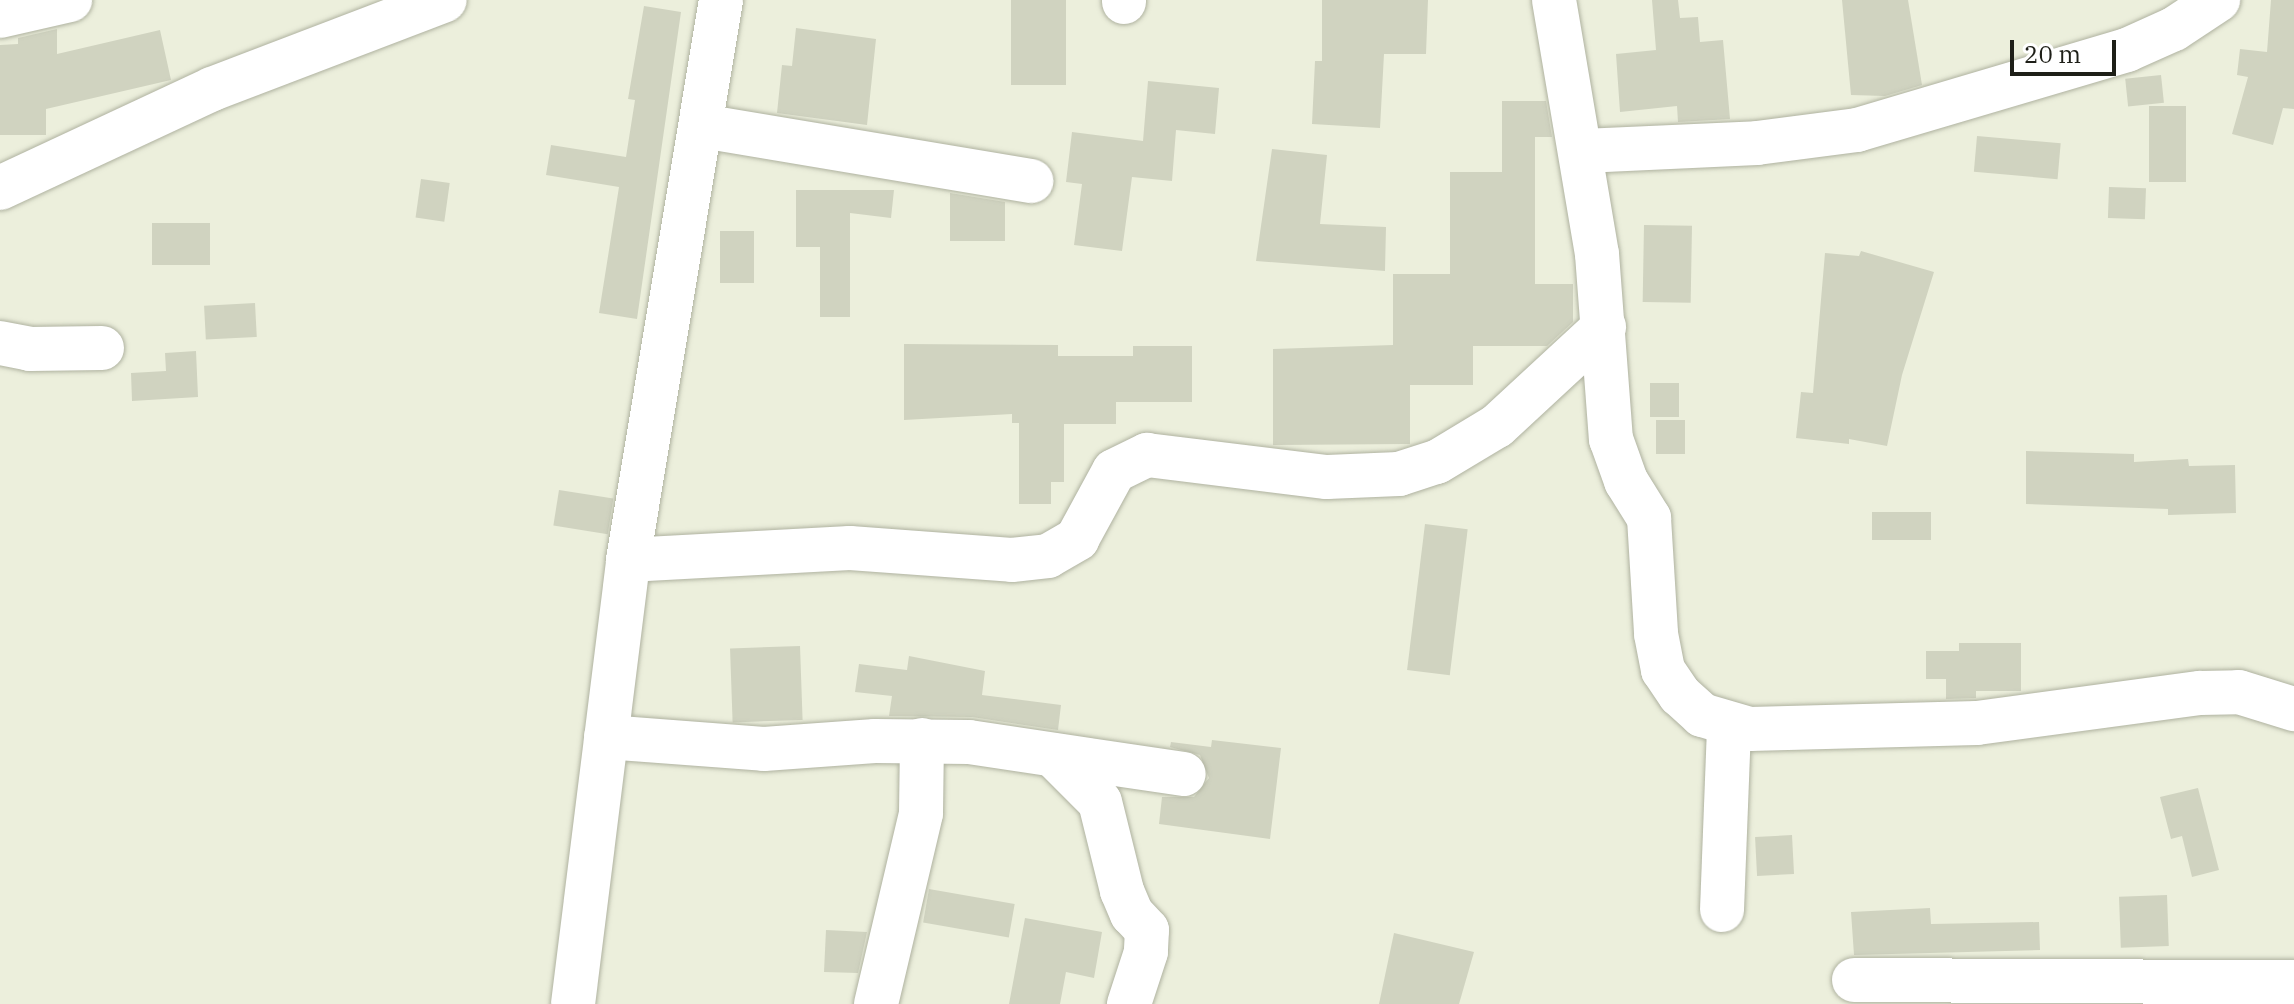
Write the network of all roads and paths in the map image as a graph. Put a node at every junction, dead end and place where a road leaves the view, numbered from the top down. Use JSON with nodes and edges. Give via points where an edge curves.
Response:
{"nodes":[{"id":1,"x":70,"y":0,"type":"edge"},
{"id":2,"x":445,"y":0,"type":"edge"},
{"id":3,"x":1554,"y":0,"type":"edge"},
{"id":4,"x":2218,"y":0,"type":"edge"},
{"id":5,"x":717,"y":1,"type":"edge"},
{"id":6,"x":0,"y":16,"type":"edge"},
{"id":7,"x":702,"y":126,"type":"junction"},
{"id":8,"x":1583,"y":151,"type":"junction"},
{"id":9,"x":1031,"y":181,"type":"dead end"},
{"id":10,"x":0,"y":188,"type":"edge"},
{"id":11,"x":1604,"y":327,"type":"junction"},
{"id":12,"x":0,"y":343,"type":"edge"},
{"id":13,"x":102,"y":348,"type":"dead end"},
{"id":14,"x":628,"y":560,"type":"junction"},
{"id":15,"x":2294,"y":709,"type":"edge"},
{"id":16,"x":1729,"y":727,"type":"junction"},
{"id":17,"x":606,"y":737,"type":"junction"},
{"id":18,"x":922,"y":740,"type":"junction"},
{"id":19,"x":1053,"y":755,"type":"junction"},
{"id":20,"x":1184,"y":774,"type":"dead end"},
{"id":21,"x":1722,"y":910,"type":"dead end"},
{"id":22,"x":1854,"y":980,"type":"dead end"},
{"id":23,"x":2294,"y":982,"type":"edge"},
{"id":24,"x":573,"y":1004,"type":"edge"},
{"id":25,"x":876,"y":1004,"type":"edge"},
{"id":26,"x":1129,"y":1004,"type":"edge"}],
"edges":[{"from":1,"to":6,"type":"street"},
{"from":2,"to":10,"type":"street","via":[[212,89]]},
{"from":3,"to":8,"type":"street"},
{"from":4,"to":8,"type":"street","via":[[2174,29],[2127,50],[1857,130],[1757,143]]},
{"from":5,"to":7,"type":"street"},
{"from":7,"to":9,"type":"street"},
{"from":7,"to":14,"type":"street"},
{"from":8,"to":11,"type":"street"},
{"from":11,"to":14,"type":"street","via":[[1497,426],[1437,462],[1399,474],[1327,477],[1147,455],[1114,471],[1077,539],[1048,556],[1012,560],[850,548]]},
{"from":11,"to":16,"type":"street","via":[[1611,439],[1626,481],[1649,518],[1663,670],[1702,715]]},
{"from":12,"to":13,"type":"street","via":[[30,349]]},
{"from":14,"to":17,"type":"street"},
{"from":15,"to":16,"type":"street","via":[[2239,692],[2200,693],[1977,723]]},
{"from":16,"to":21,"type":"street"},
{"from":17,"to":18,"type":"street","via":[[764,749]]},
{"from":17,"to":24,"type":"street"},
{"from":18,"to":19,"type":"street"},
{"from":18,"to":25,"type":"street","via":[[921,813]]},
{"from":19,"to":20,"type":"street"},
{"from":19,"to":26,"type":"street","via":[[1100,802],[1122,891],[1147,930],[1146,952]]},
{"from":22,"to":23,"type":"street"}]}
